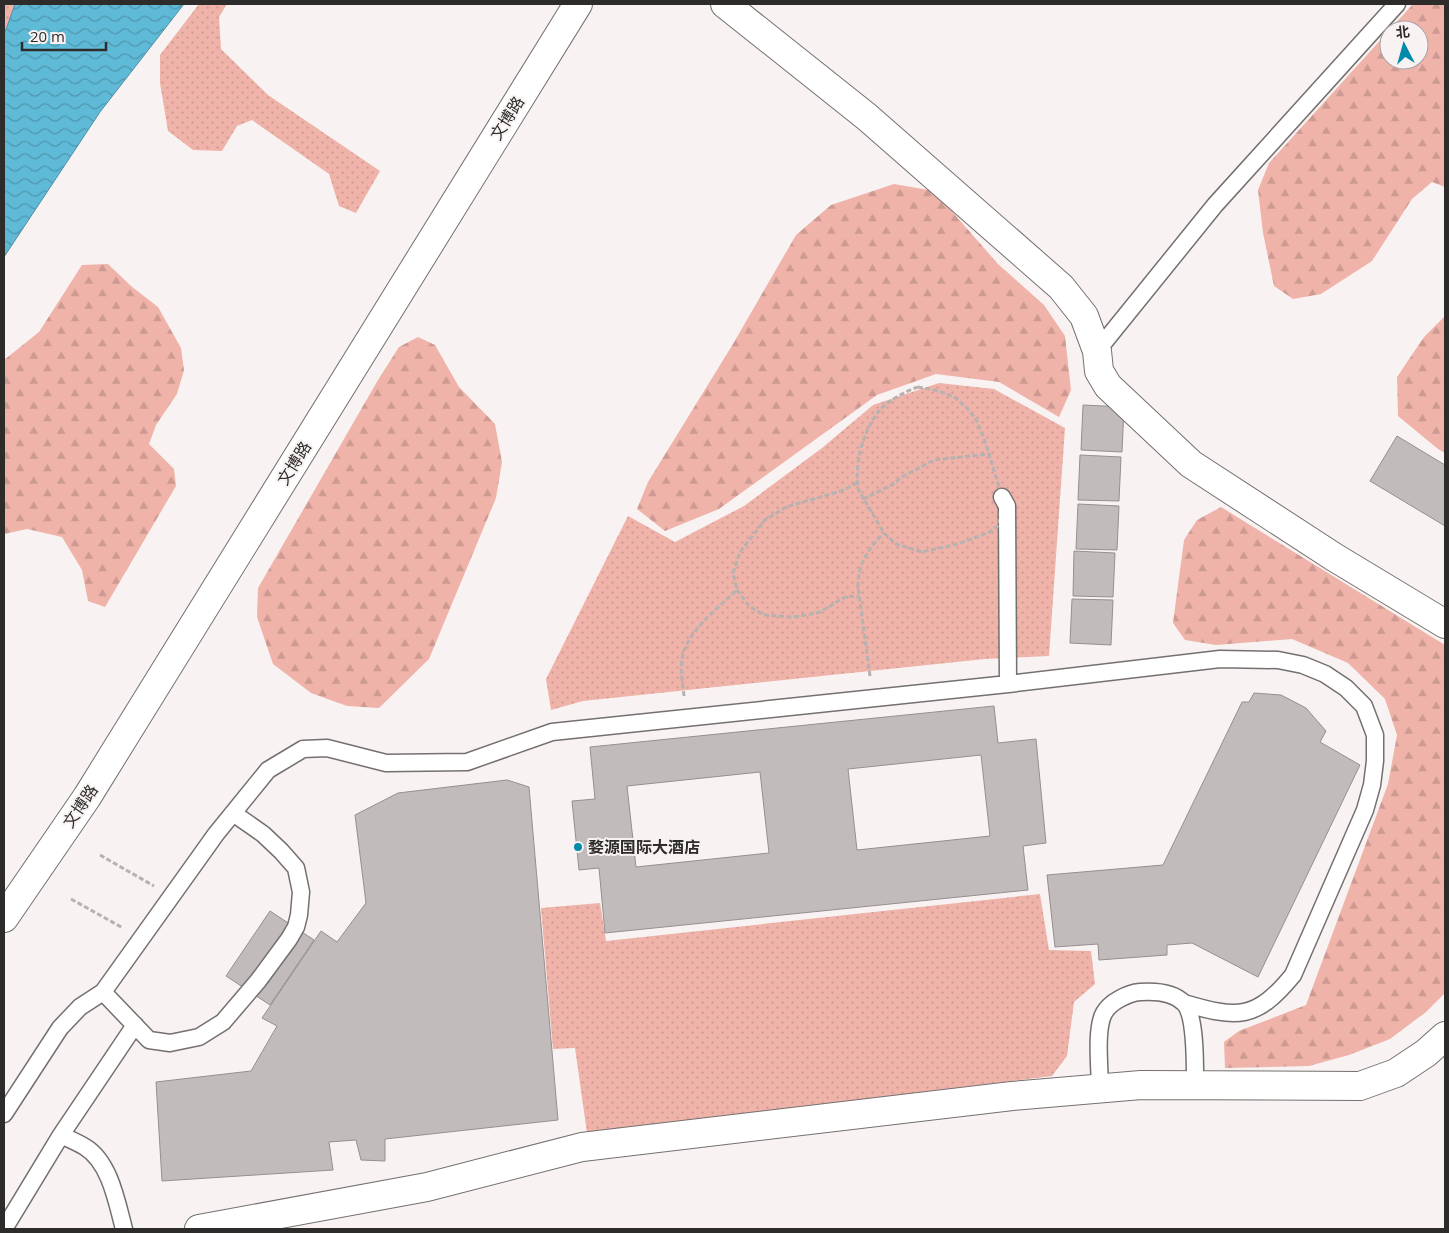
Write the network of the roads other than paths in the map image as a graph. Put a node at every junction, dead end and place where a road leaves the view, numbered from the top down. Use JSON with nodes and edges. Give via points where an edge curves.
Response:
{"nodes":[{"id":1,"x":578,"y":4,"type":"edge"},
{"id":2,"x":725,"y":4,"type":"edge"},
{"id":3,"x":1397,"y":4,"type":"edge"},
{"id":4,"x":1097,"y":351,"type":"junction"},
{"id":5,"x":1002,"y":497,"type":"road end"},
{"id":6,"x":1445,"y":624,"type":"edge"},
{"id":7,"x":1008,"y":684,"type":"junction"},
{"id":8,"x":233,"y":813,"type":"junction"},
{"id":9,"x":4,"y":918,"type":"edge"},
{"id":10,"x":103,"y":992,"type":"junction"},
{"id":11,"x":1184,"y":1003,"type":"junction"},
{"id":12,"x":135,"y":1025,"type":"junction"},
{"id":13,"x":1445,"y":1036,"type":"edge"},
{"id":14,"x":1196,"y":1085,"type":"junction"},
{"id":15,"x":1100,"y":1089,"type":"junction"},
{"id":16,"x":4,"y":1114,"type":"edge"},
{"id":17,"x":60,"y":1135,"type":"junction"},
{"id":18,"x":4,"y":1229,"type":"edge"},
{"id":19,"x":124,"y":1229,"type":"edge"},
{"id":20,"x":199,"y":1229,"type":"edge"}],
"edges":[{"from":1,"to":9,"type":"street","name":"文博路","via":[[86,797]]},
{"from":2,"to":4,"type":"street","via":[[867,117],[1061,287],[1084,316]]},
{"from":3,"to":4,"type":"lane","via":[[1216,205]]},
{"from":4,"to":6,"type":"street","via":[[1099,371],[1108,386],[1190,464],[1334,558]]},
{"from":5,"to":7,"type":"lane","via":[[1006,506]]},
{"from":7,"to":8,"type":"lane","via":[[552,732],[467,762],[386,763],[327,748],[302,749],[268,770]]},
{"from":7,"to":11,"type":"lane","via":[[1220,659],[1278,660],[1325,674],[1364,706],[1375,735],[1376,761],[1370,793],[1293,975],[1278,993],[1244,1013],[1227,1014]]},
{"from":8,"to":10,"type":"lane"},
{"from":8,"to":12,"type":"lane","via":[[263,834],[296,868],[301,892],[296,927],[258,981],[223,1022],[199,1037],[170,1043],[149,1040]]},
{"from":10,"to":12,"type":"lane"},
{"from":10,"to":16,"type":"lane","via":[[80,1007],[60,1028]]},
{"from":11,"to":14,"type":"lane","via":[[1191,1020]]},
{"from":11,"to":15,"type":"lane","via":[[1166,994],[1131,993],[1104,1012],[1099,1029]]},
{"from":12,"to":17,"type":"lane"},
{"from":13,"to":14,"type":"street","via":[[1396,1073],[1360,1086]]},
{"from":14,"to":15,"type":"street"},
{"from":15,"to":20,"type":"street","via":[[1012,1096],[582,1147],[427,1186]]},
{"from":17,"to":18,"type":"lane"},
{"from":17,"to":19,"type":"lane","via":[[87,1148],[102,1164],[114,1191]]}]}
